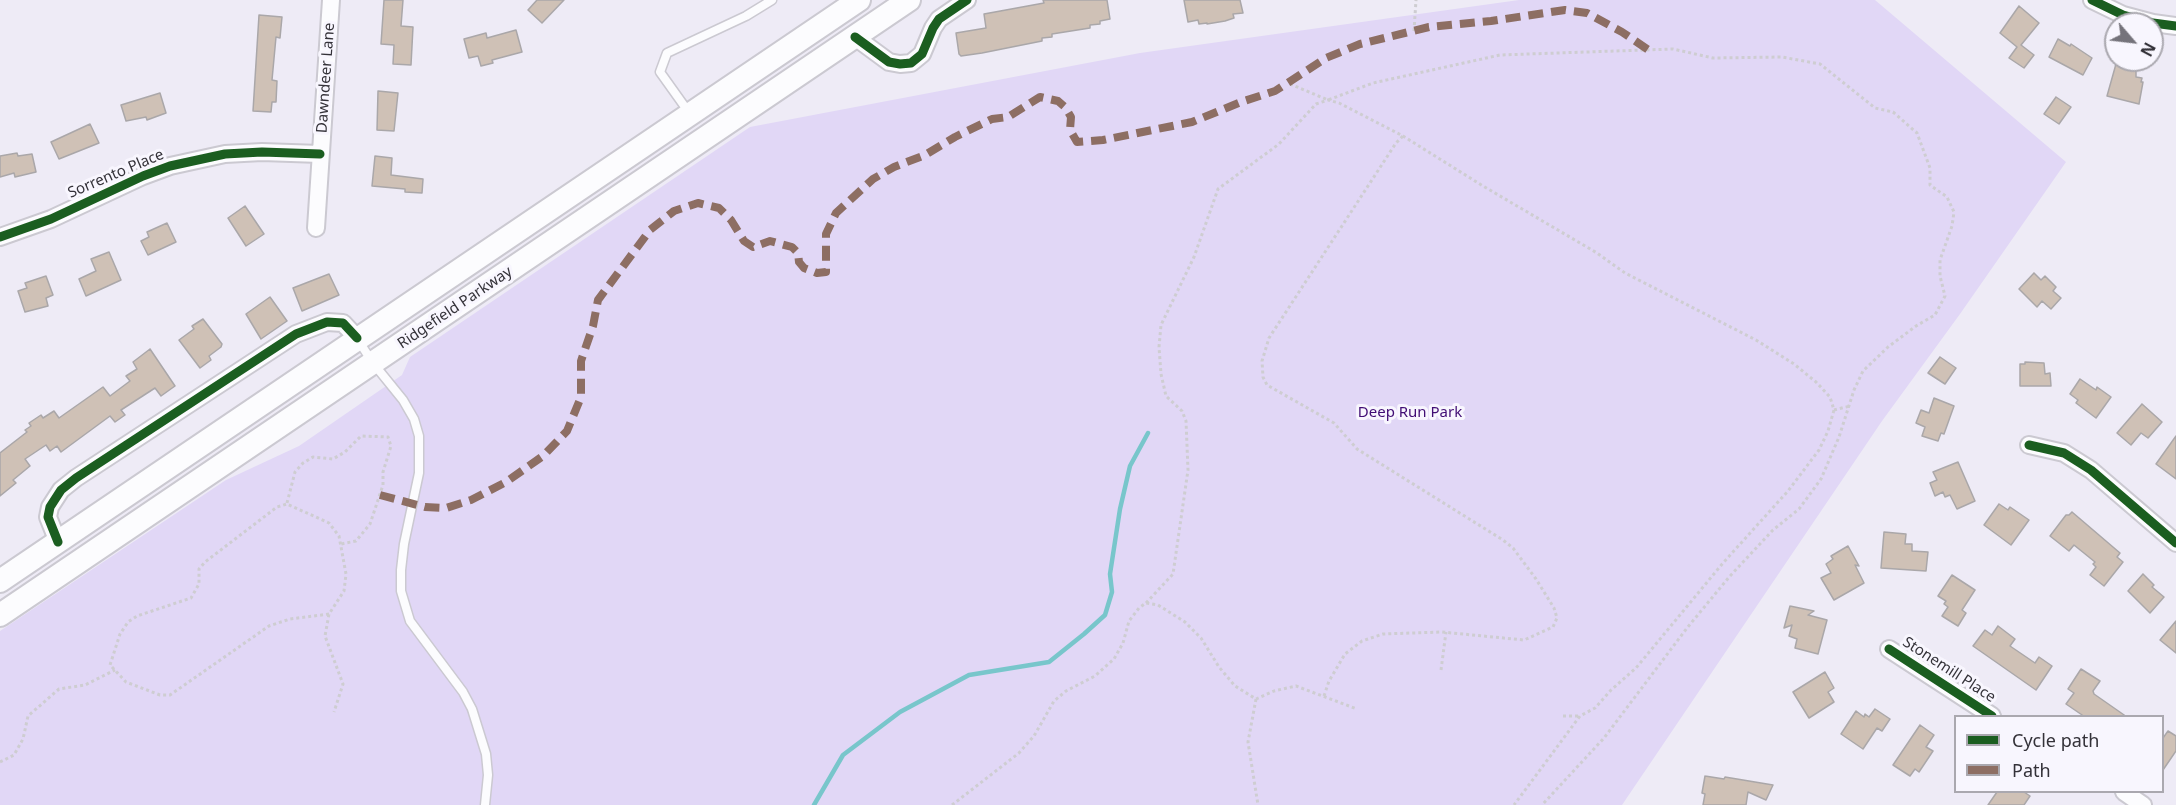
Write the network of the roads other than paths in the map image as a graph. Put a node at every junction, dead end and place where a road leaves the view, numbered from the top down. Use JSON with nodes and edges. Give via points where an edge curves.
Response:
{"nodes":[{"id":1,"x":331,"y":0,"type":"edge"},
{"id":2,"x":772,"y":0,"type":"edge"},
{"id":3,"x":859,"y":0,"type":"edge"},
{"id":4,"x":909,"y":0,"type":"edge"},
{"id":5,"x":967,"y":0,"type":"edge"},
{"id":6,"x":2092,"y":0,"type":"edge"},
{"id":7,"x":2176,"y":26,"type":"edge"},
{"id":8,"x":855,"y":37,"type":"junction"},
{"id":9,"x":690,"y":114,"type":"junction"},
{"id":10,"x":320,"y":154,"type":"junction"},
{"id":11,"x":316,"y":228,"type":"dead end"},
{"id":12,"x":0,"y":237,"type":"edge"},
{"id":13,"x":357,"y":338,"type":"junction"},
{"id":14,"x":372,"y":363,"type":"junction"},
{"id":15,"x":2029,"y":445,"type":"dead end"},
{"id":16,"x":58,"y":542,"type":"junction"},
{"id":17,"x":2176,"y":543,"type":"edge"},
{"id":18,"x":0,"y":581,"type":"edge"},
{"id":19,"x":0,"y":615,"type":"edge"},
{"id":20,"x":1889,"y":649,"type":"dead end"},
{"id":21,"x":1989,"y":715,"type":"edge"},
{"id":22,"x":2126,"y":793,"type":"edge"},
{"id":23,"x":485,"y":805,"type":"edge"},
{"id":24,"x":2144,"y":805,"type":"edge"}],
"edges":[{"from":1,"to":10,"type":"street","name":"Dawndeer Lane"},
{"from":2,"to":9,"type":"lane","via":[[667,53],[660,72]]},
{"from":3,"to":9,"type":"main road","name":"Ridgefield Parkway"},
{"from":4,"to":8,"type":"main road","name":"Ridgefield Parkway"},
{"from":5,"to":8,"type":"street","via":[[939,19],[922,54],[910,63],[889,62]]},
{"from":6,"to":7,"type":"street","via":[[2123,15]]},
{"from":8,"to":14,"type":"main road","name":"Ridgefield Parkway"},
{"from":9,"to":13,"type":"main road","name":"Ridgefield Parkway"},
{"from":10,"to":11,"type":"street","name":"Dawndeer Lane"},
{"from":10,"to":12,"type":"street","name":"Sorrento Place","via":[[225,154],[170,166],[51,219]]},
{"from":13,"to":14,"type":"lane"},
{"from":13,"to":16,"type":"main road","name":"Ridgefield Parkway"},
{"from":13,"to":16,"type":"street","via":[[343,323],[327,322],[296,334],[76,478],[60,490],[50,507],[48,517]]},
{"from":14,"to":19,"type":"main road","name":"Ridgefield Parkway"},
{"from":14,"to":23,"type":"lane","via":[[414,419],[418,436],[419,473],[401,570],[404,607],[472,709],[486,754]]},
{"from":15,"to":17,"type":"street","via":[[2064,453],[2091,470]]},
{"from":16,"to":18,"type":"main road","name":"Ridgefield Parkway"},
{"from":20,"to":21,"type":"street","name":"Stonemill Place"},
{"from":22,"to":24,"type":"street"}]}
